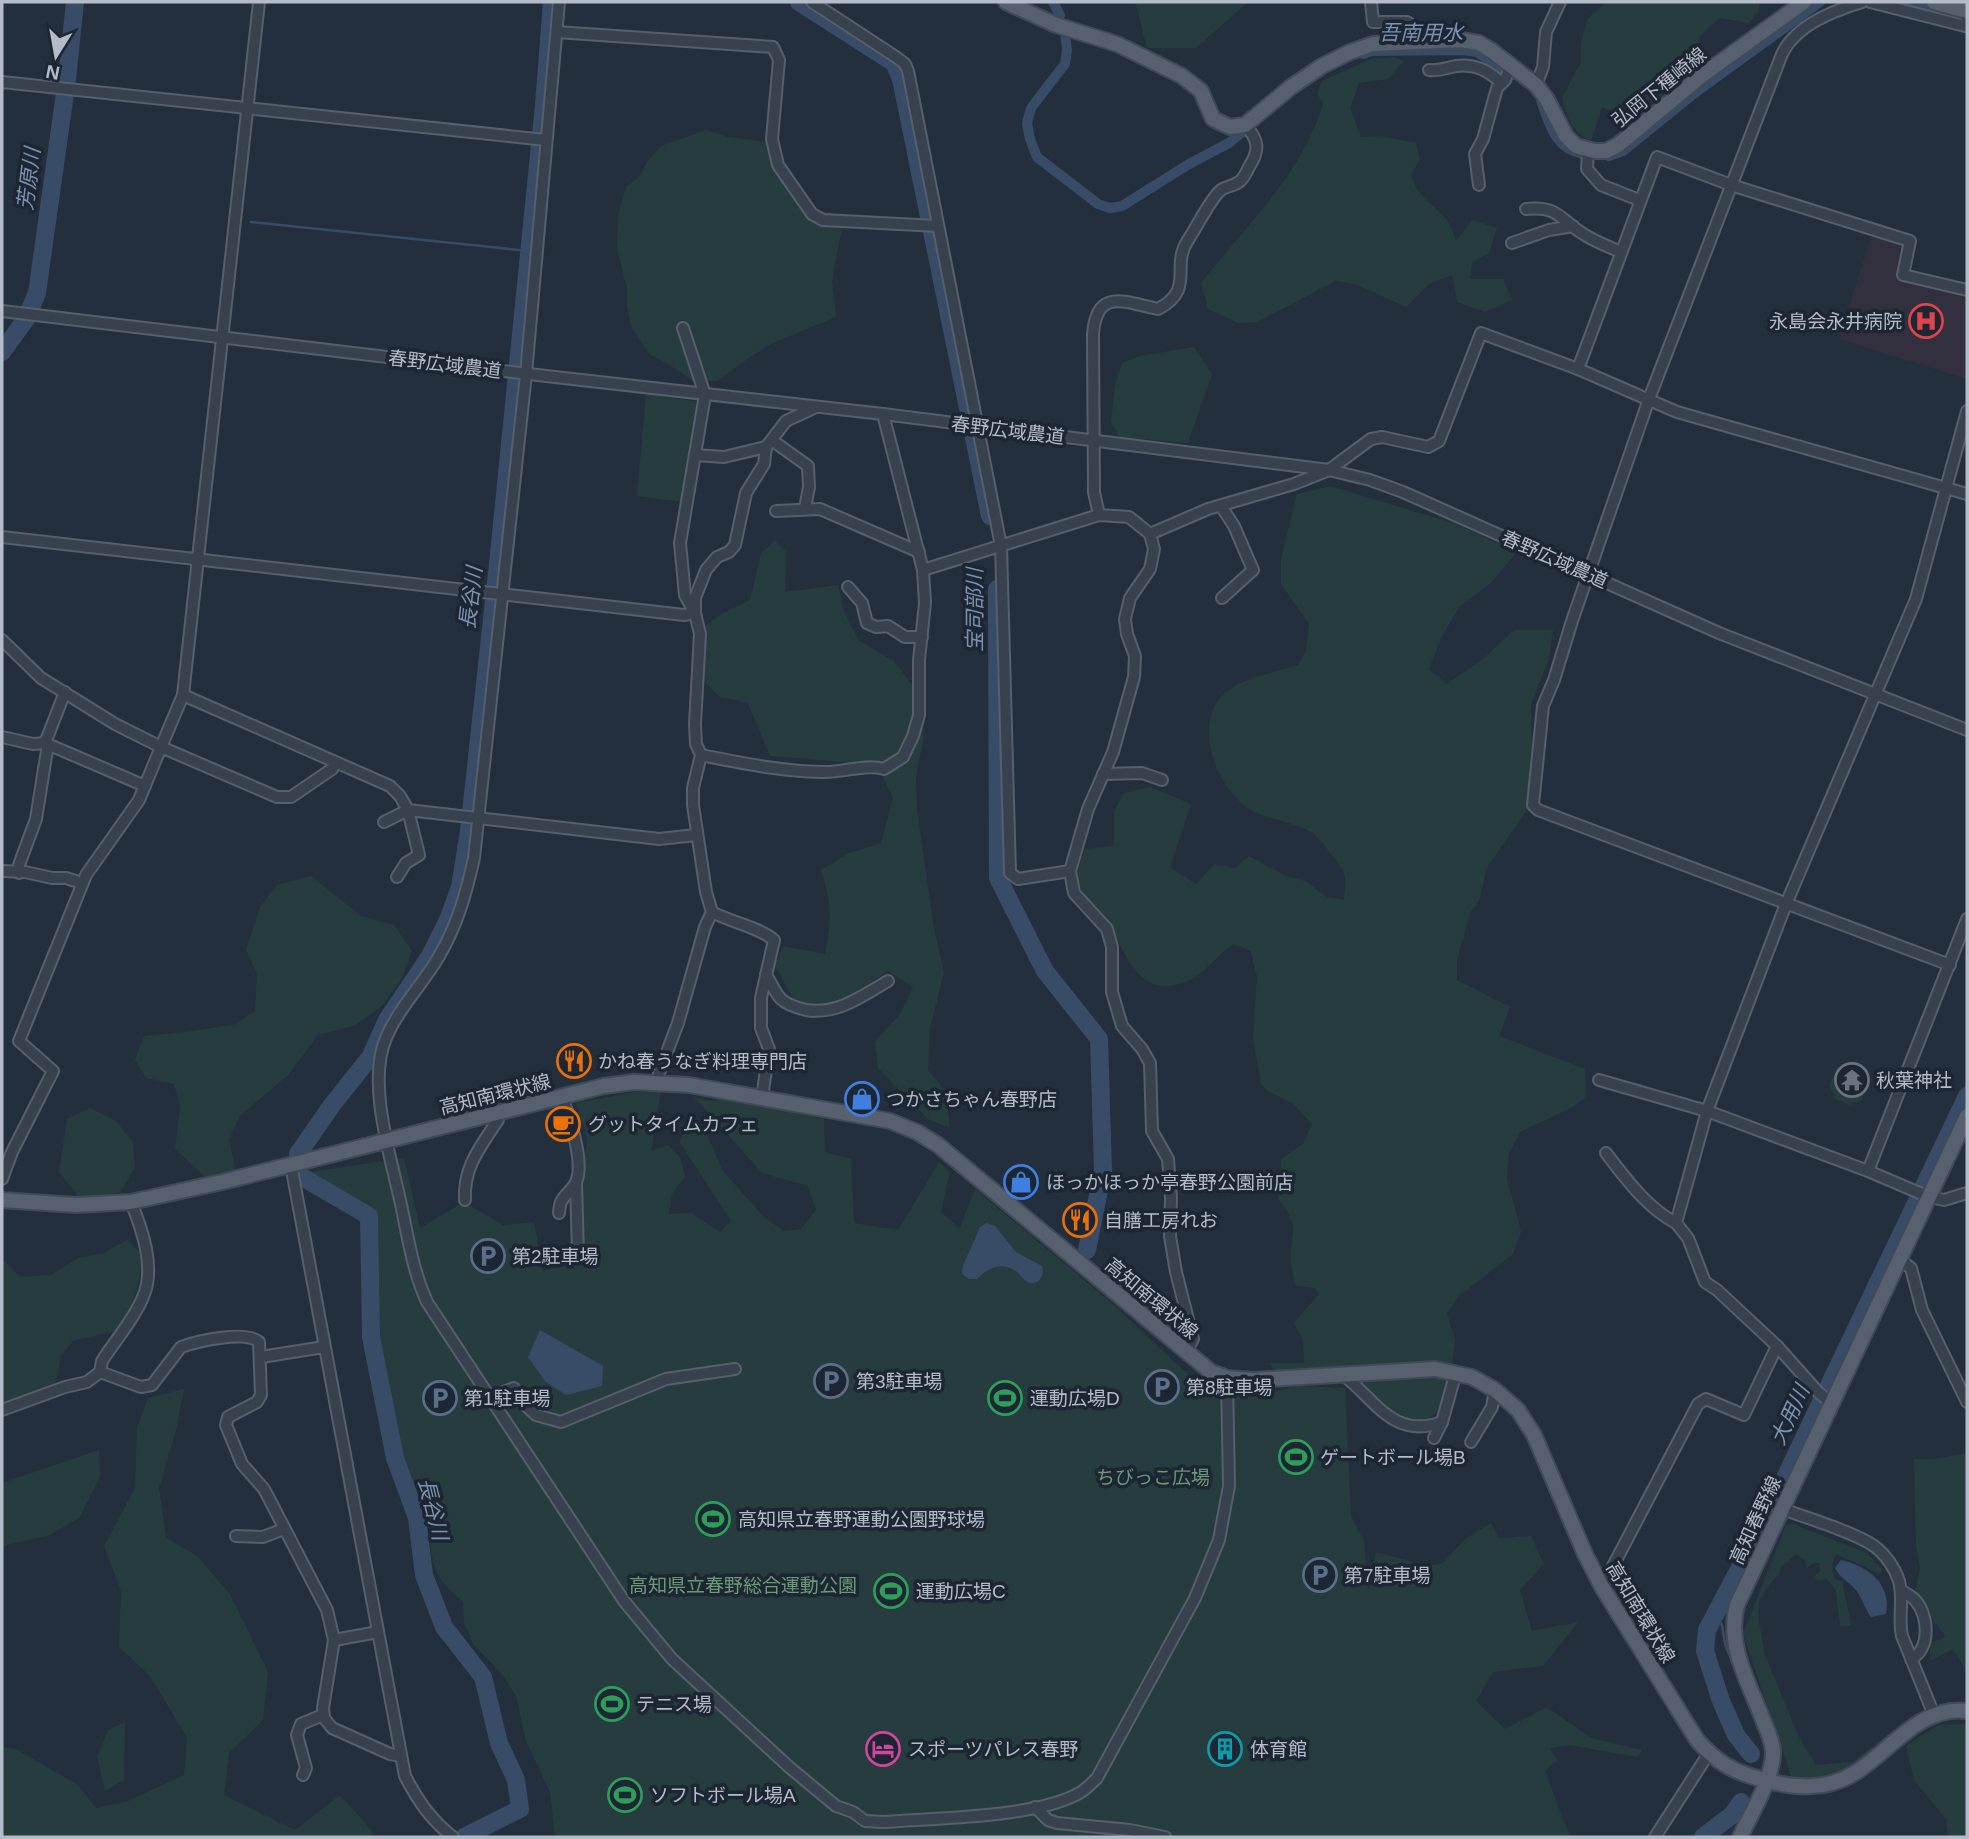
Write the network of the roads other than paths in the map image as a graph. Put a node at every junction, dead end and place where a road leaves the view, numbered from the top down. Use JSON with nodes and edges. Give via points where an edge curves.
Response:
{"nodes":[{"id":1,"x":259,"y":2,"type":"edge"},
{"id":2,"x":559,"y":2,"type":"edge"},
{"id":3,"x":812,"y":2,"type":"edge"},
{"id":4,"x":1006,"y":2,"type":"edge"},
{"id":5,"x":1371,"y":2,"type":"edge"},
{"id":6,"x":1560,"y":2,"type":"edge"},
{"id":7,"x":1804,"y":2,"type":"edge"},
{"id":8,"x":1862,"y":2,"type":"edge"},
{"id":9,"x":1870,"y":2,"type":"edge"},
{"id":10,"x":1934,"y":2,"type":"edge"},
{"id":11,"x":1829,"y":7,"type":"edge"},
{"id":12,"x":1967,"y":11,"type":"edge"},
{"id":13,"x":1966,"y":22,"type":"edge"},
{"id":14,"x":557,"y":32,"type":"junction"},
{"id":15,"x":1431,"y":40,"type":"junction"},
{"id":16,"x":1429,"y":70,"type":"dead end"},
{"id":17,"x":1507,"y":75,"type":"junction"},
{"id":18,"x":2,"y":82,"type":"edge"},
{"id":19,"x":1536,"y":85,"type":"junction"},
{"id":20,"x":247,"y":107,"type":"junction"},
{"id":21,"x":1248,"y":129,"type":"junction"},
{"id":22,"x":546,"y":140,"type":"junction"},
{"id":23,"x":1587,"y":155,"type":"junction"},
{"id":24,"x":1479,"y":185,"type":"dead end"},
{"id":25,"x":1731,"y":185,"type":"junction"},
{"id":26,"x":1639,"y":200,"type":"junction"},
{"id":27,"x":1526,"y":209,"type":"dead end"},
{"id":28,"x":937,"y":226,"type":"junction"},
{"id":29,"x":1573,"y":226,"type":"junction"},
{"id":30,"x":1512,"y":243,"type":"dead end"},
{"id":31,"x":1621,"y":252,"type":"junction"},
{"id":32,"x":1967,"y":290,"type":"edge"},
{"id":33,"x":2,"y":311,"type":"edge"},
{"id":34,"x":683,"y":328,"type":"dead end"},
{"id":35,"x":223,"y":337,"type":"junction"},
{"id":36,"x":1578,"y":369,"type":"junction"},
{"id":37,"x":526,"y":374,"type":"junction"},
{"id":38,"x":705,"y":395,"type":"junction"},
{"id":39,"x":1649,"y":399,"type":"junction"},
{"id":40,"x":816,"y":407,"type":"junction"},
{"id":41,"x":1967,"y":411,"type":"edge"},
{"id":42,"x":883,"y":414,"type":"junction"},
{"id":43,"x":976,"y":427,"type":"junction"},
{"id":44,"x":1094,"y":441,"type":"junction"},
{"id":45,"x":769,"y":444,"type":"junction"},
{"id":46,"x":695,"y":455,"type":"junction"},
{"id":47,"x":1329,"y":470,"type":"junction"},
{"id":48,"x":1945,"y":488,"type":"junction"},
{"id":49,"x":1967,"y":494,"type":"edge"},
{"id":50,"x":1221,"y":506,"type":"junction"},
{"id":51,"x":805,"y":508,"type":"junction"},
{"id":52,"x":776,"y":510,"type":"dead end"},
{"id":53,"x":1099,"y":515,"type":"junction"},
{"id":54,"x":1150,"y":534,"type":"junction"},
{"id":55,"x":2,"y":537,"type":"edge"},
{"id":56,"x":1001,"y":546,"type":"junction"},
{"id":57,"x":919,"y":552,"type":"junction"},
{"id":58,"x":197,"y":558,"type":"junction"},
{"id":59,"x":923,"y":570,"type":"junction"},
{"id":60,"x":1583,"y":572,"type":"junction"},
{"id":61,"x":848,"y":587,"type":"dead end"},
{"id":62,"x":497,"y":593,"type":"junction"},
{"id":63,"x":1222,"y":598,"type":"dead end"},
{"id":64,"x":695,"y":613,"type":"junction"},
{"id":65,"x":922,"y":638,"type":"junction"},
{"id":66,"x":2,"y":640,"type":"edge"},
{"id":67,"x":65,"y":692,"type":"junction"},
{"id":68,"x":1874,"y":694,"type":"junction"},
{"id":69,"x":183,"y":695,"type":"junction"},
{"id":70,"x":1967,"y":730,"type":"edge"},
{"id":71,"x":2,"y":737,"type":"edge"},
{"id":72,"x":46,"y":743,"type":"junction"},
{"id":73,"x":160,"y":747,"type":"junction"},
{"id":74,"x":701,"y":755,"type":"junction"},
{"id":75,"x":336,"y":763,"type":"junction"},
{"id":76,"x":1103,"y":774,"type":"junction"},
{"id":77,"x":1162,"y":780,"type":"dead end"},
{"id":78,"x":145,"y":786,"type":"junction"},
{"id":79,"x":408,"y":810,"type":"junction"},
{"id":80,"x":473,"y":817,"type":"junction"},
{"id":81,"x":384,"y":822,"type":"dead end"},
{"id":82,"x":696,"y":835,"type":"junction"},
{"id":83,"x":2,"y":871,"type":"edge"},
{"id":84,"x":1070,"y":871,"type":"junction"},
{"id":85,"x":19,"y":873,"type":"junction"},
{"id":86,"x":397,"y":877,"type":"dead end"},
{"id":87,"x":82,"y":883,"type":"junction"},
{"id":88,"x":1786,"y":904,"type":"junction"},
{"id":89,"x":712,"y":912,"type":"junction"},
{"id":90,"x":1967,"y":919,"type":"edge"},
{"id":91,"x":1950,"y":965,"type":"junction"},
{"id":92,"x":766,"y":975,"type":"junction"},
{"id":93,"x":888,"y":981,"type":"dead end"},
{"id":94,"x":1599,"y":1080,"type":"dead end"},
{"id":95,"x":658,"y":1081,"type":"junction"},
{"id":96,"x":562,"y":1097,"type":"junction"},
{"id":97,"x":762,"y":1098,"type":"junction"},
{"id":98,"x":1707,"y":1111,"type":"junction"},
{"id":99,"x":498,"y":1113,"type":"junction"},
{"id":100,"x":1967,"y":1116,"type":"edge"},
{"id":101,"x":387,"y":1142,"type":"junction"},
{"id":102,"x":1606,"y":1153,"type":"dead end"},
{"id":103,"x":291,"y":1165,"type":"junction"},
{"id":104,"x":1868,"y":1171,"type":"junction"},
{"id":105,"x":2,"y":1179,"type":"edge"},
{"id":106,"x":576,"y":1183,"type":"junction"},
{"id":107,"x":1967,"y":1193,"type":"edge"},
{"id":108,"x":1923,"y":1194,"type":"junction"},
{"id":109,"x":2,"y":1200,"type":"edge"},
{"id":110,"x":465,"y":1200,"type":"dead end"},
{"id":111,"x":131,"y":1202,"type":"junction"},
{"id":112,"x":559,"y":1213,"type":"dead end"},
{"id":113,"x":1676,"y":1223,"type":"junction"},
{"id":114,"x":578,"y":1254,"type":"dead end"},
{"id":115,"x":1900,"y":1259,"type":"junction"},
{"id":116,"x":1777,"y":1346,"type":"junction"},
{"id":117,"x":324,"y":1347,"type":"junction"},
{"id":118,"x":1186,"y":1352,"type":"junction"},
{"id":119,"x":261,"y":1357,"type":"junction"},
{"id":120,"x":734,"y":1369,"type":"dead end"},
{"id":121,"x":100,"y":1372,"type":"junction"},
{"id":122,"x":1456,"y":1372,"type":"junction"},
{"id":123,"x":1343,"y":1375,"type":"junction"},
{"id":124,"x":1227,"y":1378,"type":"junction"},
{"id":125,"x":1496,"y":1390,"type":"junction"},
{"id":126,"x":491,"y":1397,"type":"junction"},
{"id":127,"x":1830,"y":1402,"type":"junction"},
{"id":128,"x":1967,"y":1402,"type":"edge"},
{"id":129,"x":2,"y":1410,"type":"edge"},
{"id":130,"x":1442,"y":1422,"type":"junction"},
{"id":131,"x":1434,"y":1438,"type":"dead end"},
{"id":132,"x":1471,"y":1442,"type":"dead end"},
{"id":133,"x":1782,"y":1509,"type":"junction"},
{"id":134,"x":284,"y":1529,"type":"junction"},
{"id":135,"x":236,"y":1536,"type":"dead end"},
{"id":136,"x":1602,"y":1587,"type":"junction"},
{"id":137,"x":1901,"y":1590,"type":"junction"},
{"id":138,"x":378,"y":1632,"type":"junction"},
{"id":139,"x":334,"y":1640,"type":"junction"},
{"id":140,"x":1910,"y":1659,"type":"junction"},
{"id":141,"x":1967,"y":1711,"type":"edge"},
{"id":142,"x":323,"y":1714,"type":"junction"},
{"id":143,"x":1934,"y":1715,"type":"junction"},
{"id":144,"x":1709,"y":1753,"type":"junction"},
{"id":145,"x":400,"y":1756,"type":"junction"},
{"id":146,"x":303,"y":1775,"type":"dead end"},
{"id":147,"x":1766,"y":1781,"type":"junction"},
{"id":148,"x":1035,"y":1807,"type":"junction"},
{"id":149,"x":453,"y":1837,"type":"edge"},
{"id":150,"x":1165,"y":1837,"type":"edge"},
{"id":151,"x":1655,"y":1837,"type":"edge"},
{"id":152,"x":1740,"y":1837,"type":"edge"}],
"edges":[{"from":1,"to":20,"type":"street"},
{"from":2,"to":14,"type":"street"},
{"from":3,"to":28,"type":"street","via":[[905,64]]},
{"from":4,"to":21,"type":"main road","via":[[1056,25],[1117,44],[1182,76],[1201,91],[1213,119]]},
{"from":5,"to":15,"type":"street","via":[[1373,22],[1407,22]]},
{"from":6,"to":19,"type":"street","via":[[1546,32],[1543,68]]},
{"from":7,"to":23,"type":"main road","name":"弘岡下種崎線","via":[[1701,76],[1618,145]]},
{"from":8,"to":11,"type":"street"},
{"from":9,"to":13,"type":"street"},
{"from":10,"to":12,"type":"main road"},
{"from":11,"to":25,"type":"street","via":[[1788,41]]},
{"from":14,"to":22,"type":"street"},
{"from":14,"to":28,"type":"street","via":[[773,47],[779,60],[772,139],[778,165],[812,214],[823,220]]},
{"from":15,"to":17,"type":"main road","via":[[1479,43]]},
{"from":15,"to":21,"type":"main road","via":[[1373,44],[1350,52],[1291,87]]},
{"from":16,"to":17,"type":"street","via":[[1468,66]]},
{"from":17,"to":19,"type":"main road"},
{"from":17,"to":24,"type":"street","via":[[1497,88],[1475,154]]},
{"from":18,"to":20,"type":"street"},
{"from":19,"to":23,"type":"main road","via":[[1566,136]]},
{"from":20,"to":22,"type":"street"},
{"from":20,"to":35,"type":"street"},
{"from":21,"to":44,"type":"street","via":[[1258,149],[1255,158],[1240,181],[1220,191],[1186,242],[1178,294],[1158,309],[1119,300],[1096,315]]},
{"from":22,"to":37,"type":"street"},
{"from":23,"to":26,"type":"street","via":[[1587,169],[1601,185]]},
{"from":25,"to":26,"type":"street","via":[[1657,157]]},
{"from":25,"to":32,"type":"street","via":[[1910,241],[1903,275]]},
{"from":25,"to":39,"type":"street"},
{"from":26,"to":31,"type":"street"},
{"from":27,"to":29,"type":"street","via":[[1545,207]]},
{"from":28,"to":43,"type":"street"},
{"from":29,"to":30,"type":"street"},
{"from":29,"to":31,"type":"street"},
{"from":31,"to":36,"type":"street"},
{"from":33,"to":35,"type":"street","name":"春野広域農道"},
{"from":34,"to":38,"type":"street"},
{"from":35,"to":37,"type":"street","name":"春野広域農道"},
{"from":35,"to":58,"type":"street"},
{"from":36,"to":39,"type":"street"},
{"from":36,"to":47,"type":"street","via":[[1481,333],[1440,441],[1428,447],[1382,437],[1371,439]]},
{"from":37,"to":38,"type":"street","name":"春野広域農道"},
{"from":37,"to":62,"type":"street"},
{"from":38,"to":40,"type":"street","name":"春野広域農道"},
{"from":38,"to":46,"type":"street"},
{"from":39,"to":48,"type":"street","via":[[1677,412]]},
{"from":39,"to":60,"type":"street"},
{"from":40,"to":42,"type":"street","name":"春野広域農道"},
{"from":40,"to":45,"type":"street","via":[[786,421]]},
{"from":41,"to":48,"type":"street"},
{"from":42,"to":43,"type":"street","name":"春野広域農道"},
{"from":42,"to":57,"type":"street"},
{"from":43,"to":44,"type":"street","name":"春野広域農道"},
{"from":43,"to":56,"type":"street"},
{"from":44,"to":47,"type":"street","name":"春野広域農道"},
{"from":44,"to":53,"type":"street"},
{"from":45,"to":46,"type":"street","via":[[724,457]]},
{"from":45,"to":51,"type":"street","via":[[808,466],[810,488]]},
{"from":45,"to":64,"type":"street","via":[[764,464],[746,494],[735,545],[706,570],[695,598]]},
{"from":46,"to":64,"type":"street","via":[[680,543],[685,594]]},
{"from":47,"to":50,"type":"street"},
{"from":47,"to":60,"type":"street","name":"春野広域農道","via":[[1403,492]]},
{"from":48,"to":49,"type":"street"},
{"from":48,"to":68,"type":"street","via":[[1916,599]]},
{"from":50,"to":54,"type":"street"},
{"from":50,"to":63,"type":"street","via":[[1252,570]]},
{"from":51,"to":52,"type":"street"},
{"from":51,"to":57,"type":"street","via":[[820,509]]},
{"from":53,"to":54,"type":"street","via":[[1129,517]]},
{"from":53,"to":56,"type":"street"},
{"from":54,"to":76,"type":"street","via":[[1154,549],[1150,569],[1130,598],[1125,619],[1135,656],[1134,677],[1114,752]]},
{"from":55,"to":58,"type":"street"},
{"from":56,"to":59,"type":"street"},
{"from":56,"to":84,"type":"street","via":[[1010,873],[1018,878]]},
{"from":57,"to":59,"type":"street"},
{"from":58,"to":62,"type":"street"},
{"from":58,"to":69,"type":"street"},
{"from":59,"to":65,"type":"street"},
{"from":60,"to":68,"type":"street","name":"春野広域農道","via":[[1719,633]]},
{"from":60,"to":88,"type":"street","via":[[1543,706],[1533,805]]},
{"from":61,"to":65,"type":"street","via":[[862,603],[867,623],[888,626],[905,637]]},
{"from":62,"to":64,"type":"street"},
{"from":62,"to":80,"type":"street"},
{"from":64,"to":74,"type":"street","via":[[700,634],[695,724]]},
{"from":65,"to":74,"type":"street","via":[[914,736],[903,757],[884,769],[790,770]]},
{"from":66,"to":67,"type":"street","via":[[41,678]]},
{"from":67,"to":72,"type":"street"},
{"from":67,"to":73,"type":"street"},
{"from":68,"to":70,"type":"street","name":"春野広域農道"},
{"from":68,"to":88,"type":"street"},
{"from":69,"to":73,"type":"street"},
{"from":69,"to":75,"type":"street"},
{"from":71,"to":72,"type":"street"},
{"from":72,"to":78,"type":"street"},
{"from":72,"to":85,"type":"street","via":[[36,819]]},
{"from":73,"to":75,"type":"street","via":[[277,797],[291,797]]},
{"from":73,"to":78,"type":"street"},
{"from":74,"to":82,"type":"street","via":[[693,788]]},
{"from":75,"to":79,"type":"street","via":[[390,786]]},
{"from":76,"to":77,"type":"street","via":[[1142,772]]},
{"from":76,"to":84,"type":"street"},
{"from":78,"to":87,"type":"street","via":[[130,816]]},
{"from":79,"to":80,"type":"street"},
{"from":79,"to":81,"type":"street"},
{"from":79,"to":86,"type":"street","via":[[419,855],[406,863]]},
{"from":80,"to":82,"type":"street","via":[[659,839]]},
{"from":80,"to":101,"type":"street","via":[[474,858],[456,922],[381,1050],[378,1084]]},
{"from":82,"to":89,"type":"street"},
{"from":83,"to":85,"type":"street"},
{"from":84,"to":118,"type":"street","via":[[1074,893],[1107,929],[1112,947],[1112,992],[1122,1026],[1150,1063],[1152,1131],[1168,1159],[1170,1236],[1193,1339]]},
{"from":85,"to":87,"type":"street"},
{"from":87,"to":105,"type":"street","via":[[19,1041],[53,1071]]},
{"from":88,"to":91,"type":"street"},
{"from":88,"to":98,"type":"street"},
{"from":89,"to":92,"type":"street","via":[[774,940]]},
{"from":89,"to":95,"type":"street"},
{"from":90,"to":91,"type":"street"},
{"from":91,"to":104,"type":"street"},
{"from":92,"to":93,"type":"street","via":[[781,1000],[815,1011],[830,1011]]},
{"from":92,"to":97,"type":"street","via":[[761,1028],[769,1049]]},
{"from":94,"to":98,"type":"street"},
{"from":95,"to":96,"type":"main road","name":"高知南環状線","via":[[604,1086]]},
{"from":95,"to":97,"type":"main road","name":"高知南環状線"},
{"from":96,"to":99,"type":"main road","name":"高知南環状線"},
{"from":96,"to":106,"type":"street","via":[[575,1136]]},
{"from":97,"to":118,"type":"main road","name":"高知南環状線","via":[[890,1121],[918,1132]]},
{"from":98,"to":104,"type":"street"},
{"from":98,"to":113,"type":"street"},
{"from":99,"to":101,"type":"main road","name":"高知南環状線"},
{"from":99,"to":110,"type":"street","via":[[471,1162]]},
{"from":100,"to":108,"type":"main road","name":"高知春野線"},
{"from":101,"to":103,"type":"main road","name":"高知南環状線"},
{"from":101,"to":126,"type":"street","via":[[416,1279],[437,1319]]},
{"from":102,"to":113,"type":"street","via":[[1657,1212]]},
{"from":103,"to":111,"type":"main road","name":"高知南環状線"},
{"from":103,"to":117,"type":"street"},
{"from":104,"to":108,"type":"street"},
{"from":106,"to":112,"type":"street","via":[[560,1201]]},
{"from":106,"to":114,"type":"street"},
{"from":107,"to":108,"type":"street","via":[[1944,1200]]},
{"from":108,"to":115,"type":"main road","name":"高知春野線"},
{"from":109,"to":111,"type":"main road","name":"高知南環状線","via":[[76,1205]]},
{"from":111,"to":121,"type":"street","via":[[147,1256],[148,1277],[143,1297],[102,1361]]},
{"from":113,"to":116,"type":"street","via":[[1688,1238],[1704,1282]]},
{"from":115,"to":127,"type":"main road","name":"高知春野線"},
{"from":115,"to":128,"type":"street","via":[[1910,1268],[1923,1310]]},
{"from":116,"to":127,"type":"street"},
{"from":116,"to":136,"type":"street","via":[[1744,1415],[1706,1399],[1698,1404]]},
{"from":117,"to":119,"type":"street"},
{"from":117,"to":138,"type":"street"},
{"from":118,"to":124,"type":"main road","name":"高知南環状線"},
{"from":119,"to":121,"type":"street","via":[[259,1342],[241,1335],[181,1347],[152,1385],[141,1387]]},
{"from":119,"to":134,"type":"street","via":[[261,1395],[257,1402],[229,1417],[226,1425],[242,1464],[264,1489]]},
{"from":120,"to":126,"type":"street","via":[[666,1379],[561,1422],[536,1415],[514,1388]]},
{"from":121,"to":129,"type":"street","via":[[87,1382]]},
{"from":122,"to":123,"type":"main road","name":"高知南環状線","via":[[1435,1369]]},
{"from":122,"to":125,"type":"main road","name":"高知南環状線"},
{"from":122,"to":130,"type":"street"},
{"from":123,"to":124,"type":"main road","name":"高知南環状線"},
{"from":123,"to":130,"type":"street","via":[[1396,1422],[1432,1426]]},
{"from":124,"to":148,"type":"street","via":[[1228,1486],[1219,1540],[1204,1579],[1097,1778],[1074,1795]]},
{"from":125,"to":132,"type":"street","via":[[1492,1407]]},
{"from":125,"to":136,"type":"main road","name":"高知南環状線","via":[[1518,1410],[1534,1435]]},
{"from":126,"to":148,"type":"street","via":[[653,1638],[705,1691],[836,1805],[864,1821],[883,1822]]},
{"from":127,"to":133,"type":"main road","name":"高知春野線"},
{"from":130,"to":131,"type":"street"},
{"from":133,"to":137,"type":"street","via":[[1871,1544],[1891,1565]]},
{"from":133,"to":147,"type":"main road","name":"高知春野線","via":[[1741,1596],[1732,1636],[1770,1736],[1773,1751]]},
{"from":134,"to":135,"type":"street","via":[[263,1537]]},
{"from":134,"to":139,"type":"street","via":[[327,1610]]},
{"from":136,"to":144,"type":"main road","name":"高知南環状線"},
{"from":137,"to":140,"type":"street","via":[[1899,1625]]},
{"from":137,"to":140,"type":"street","via":[[1914,1598],[1924,1619],[1925,1639]]},
{"from":138,"to":139,"type":"street"},
{"from":138,"to":145,"type":"street"},
{"from":139,"to":142,"type":"street"},
{"from":140,"to":143,"type":"street"},
{"from":141,"to":143,"type":"main road","name":"高知南環状線"},
{"from":142,"to":145,"type":"street","via":[[332,1728]]},
{"from":142,"to":146,"type":"street","via":[[301,1724],[297,1735],[306,1768]]},
{"from":143,"to":147,"type":"main road","name":"高知南環状線","via":[[1853,1775],[1805,1788]]},
{"from":144,"to":147,"type":"main road","name":"高知南環状線","via":[[1739,1774]]},
{"from":144,"to":151,"type":"street"},
{"from":145,"to":149,"type":"street","via":[[416,1798]]},
{"from":147,"to":152,"type":"main road","name":"高知春野線"},
{"from":148,"to":150,"type":"street","via":[[1057,1823]]}]}
